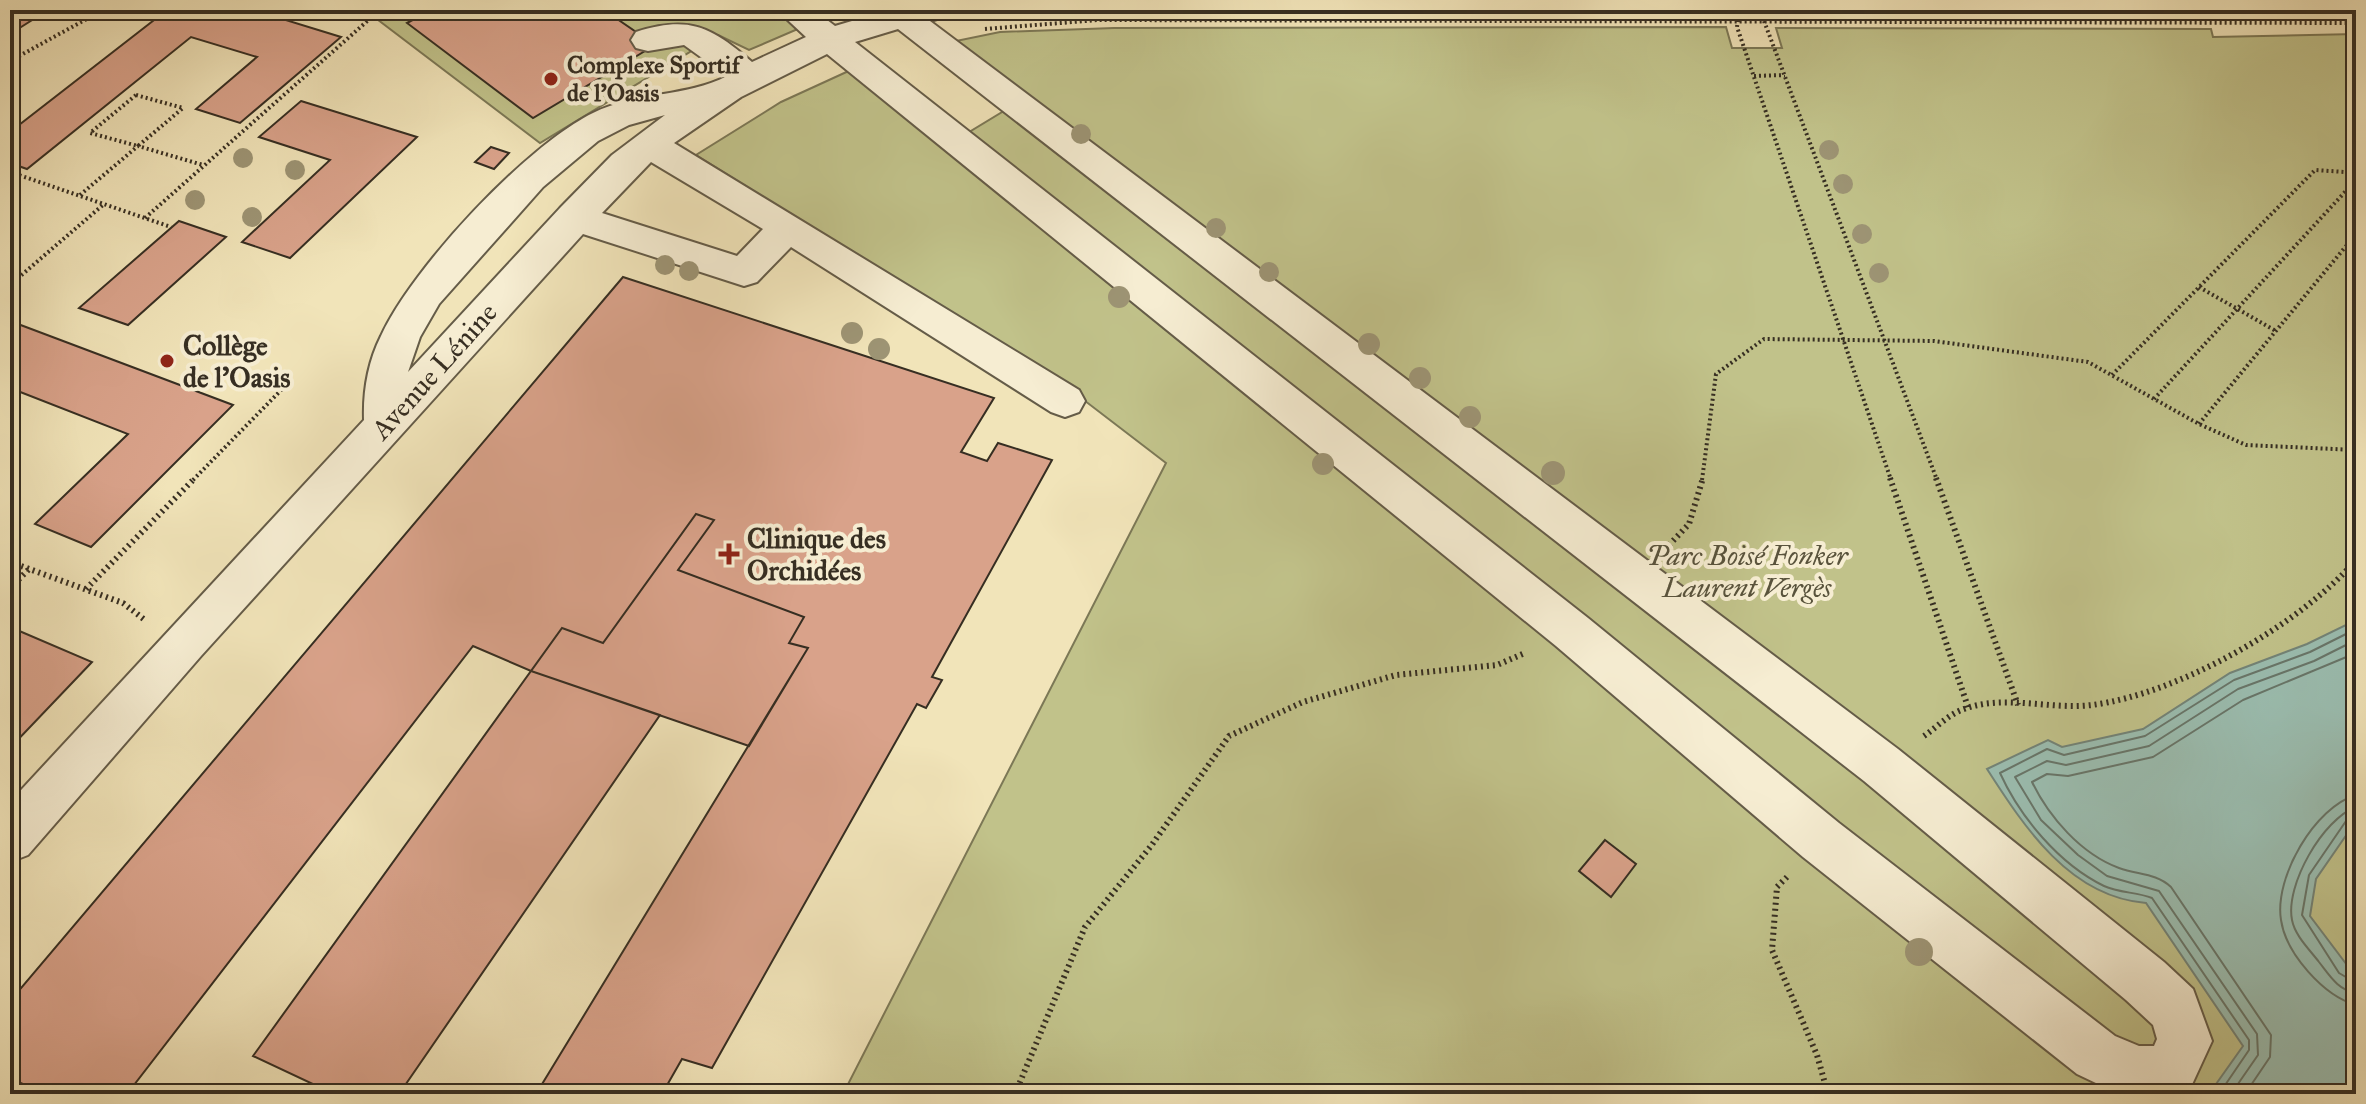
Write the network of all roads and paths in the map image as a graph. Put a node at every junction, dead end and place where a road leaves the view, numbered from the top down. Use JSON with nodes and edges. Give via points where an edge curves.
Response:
{"nodes":[{"id":1,"x":103,"y":10,"type":"edge"},
{"id":2,"x":385,"y":10,"type":"edge"},
{"id":3,"x":793,"y":10,"type":"edge"},
{"id":4,"x":1739,"y":10,"type":"edge"},
{"id":5,"x":916,"y":19,"type":"edge"},
{"id":6,"x":1738,"y":21,"type":"junction"},
{"id":7,"x":1764,"y":21,"type":"junction"},
{"id":8,"x":2356,"y":23,"type":"edge"},
{"id":9,"x":648,"y":40,"type":"dead end"},
{"id":10,"x":830,"y":40,"type":"junction"},
{"id":11,"x":10,"y":61,"type":"edge"},
{"id":12,"x":1785,"y":75,"type":"junction"},
{"id":13,"x":1754,"y":76,"type":"junction"},
{"id":14,"x":733,"y":84,"type":"junction"},
{"id":15,"x":648,"y":144,"type":"junction"},
{"id":16,"x":138,"y":146,"type":"junction"},
{"id":17,"x":204,"y":166,"type":"junction"},
{"id":18,"x":10,"y":172,"type":"edge"},
{"id":19,"x":2356,"y":179,"type":"edge"},
{"id":20,"x":80,"y":195,"type":"junction"},
{"id":21,"x":104,"y":204,"type":"junction"},
{"id":22,"x":573,"y":217,"type":"junction"},
{"id":23,"x":145,"y":218,"type":"junction"},
{"id":24,"x":171,"y":227,"type":"dead end"},
{"id":25,"x":788,"y":227,"type":"junction"},
{"id":26,"x":2356,"y":234,"type":"edge"},
{"id":27,"x":10,"y":285,"type":"edge"},
{"id":28,"x":2199,"y":287,"type":"junction"},
{"id":29,"x":2237,"y":309,"type":"junction"},
{"id":30,"x":2276,"y":331,"type":"junction"},
{"id":31,"x":1887,"y":340,"type":"junction"},
{"id":32,"x":1843,"y":342,"type":"junction"},
{"id":33,"x":2112,"y":375,"type":"junction"},
{"id":34,"x":289,"y":382,"type":"dead end"},
{"id":35,"x":2154,"y":399,"type":"junction"},
{"id":36,"x":1065,"y":401,"type":"dead end"},
{"id":37,"x":2199,"y":424,"type":"junction"},
{"id":38,"x":385,"y":425,"type":"junction"},
{"id":39,"x":2356,"y":450,"type":"edge"},
{"id":40,"x":2356,"y":560,"type":"edge"},
{"id":41,"x":10,"y":562,"type":"edge"},
{"id":42,"x":29,"y":569,"type":"junction"},
{"id":43,"x":1640,"y":578,"type":"junction"},
{"id":44,"x":10,"y":588,"type":"edge"},
{"id":45,"x":86,"y":589,"type":"junction"},
{"id":46,"x":152,"y":625,"type":"dead end"},
{"id":47,"x":1572,"y":632,"type":"junction"},
{"id":48,"x":2018,"y":705,"type":"junction"},
{"id":49,"x":1968,"y":707,"type":"junction"},
{"id":50,"x":1881,"y":765,"type":"junction"},
{"id":51,"x":10,"y":838,"type":"edge"},
{"id":52,"x":1821,"y":840,"type":"junction"},
{"id":53,"x":1015,"y":1094,"type":"edge"},
{"id":54,"x":1828,"y":1094,"type":"edge"}],
"edges":[{"from":1,"to":11,"type":"path"},
{"from":2,"to":17,"type":"path"},
{"from":3,"to":10,"type":"street"},
{"from":4,"to":6,"type":"path"},
{"from":5,"to":6,"type":"path","via":[[1014,25],[1098,20]]},
{"from":5,"to":10,"type":"street","name":"Avenue Lénine"},
{"from":5,"to":43,"type":"street"},
{"from":6,"to":7,"type":"path"},
{"from":6,"to":13,"type":"path"},
{"from":7,"to":8,"type":"path"},
{"from":7,"to":12,"type":"path"},
{"from":9,"to":14,"type":"street","via":[[669,32],[700,37]]},
{"from":10,"to":14,"type":"street","name":"Avenue Lénine"},
{"from":10,"to":47,"type":"street"},
{"from":12,"to":13,"type":"path"},
{"from":12,"to":31,"type":"path"},
{"from":13,"to":32,"type":"path"},
{"from":14,"to":15,"type":"street","name":"Avenue Lénine"},
{"from":14,"to":38,"type":"street","via":[[607,121],[531,175],[422,297],[405,326],[390,364],[383,399]]},
{"from":15,"to":22,"type":"street","name":"Avenue Lénine"},
{"from":15,"to":25,"type":"street"},
{"from":16,"to":16,"type":"path","via":[[172,118],[183,108],[136,95],[90,133]]},
{"from":16,"to":17,"type":"path"},
{"from":16,"to":20,"type":"path"},
{"from":17,"to":23,"type":"path"},
{"from":18,"to":20,"type":"path"},
{"from":19,"to":28,"type":"path","via":[[2345,172],[2315,170]]},
{"from":19,"to":29,"type":"path"},
{"from":20,"to":21,"type":"path"},
{"from":21,"to":23,"type":"path"},
{"from":21,"to":27,"type":"path"},
{"from":22,"to":25,"type":"street","via":[[744,272]]},
{"from":22,"to":38,"type":"street","name":"Avenue Lénine"},
{"from":23,"to":24,"type":"path"},
{"from":25,"to":36,"type":"street"},
{"from":26,"to":30,"type":"path"},
{"from":28,"to":29,"type":"path"},
{"from":28,"to":33,"type":"path"},
{"from":29,"to":30,"type":"path"},
{"from":29,"to":35,"type":"path"},
{"from":30,"to":37,"type":"path"},
{"from":31,"to":32,"type":"path"},
{"from":31,"to":33,"type":"path","via":[[1934,341],[2088,362]]},
{"from":31,"to":48,"type":"path"},
{"from":32,"to":43,"type":"path","via":[[1764,339],[1716,374],[1704,474],[1689,524]]},
{"from":32,"to":49,"type":"path"},
{"from":33,"to":35,"type":"path"},
{"from":34,"to":45,"type":"path"},
{"from":35,"to":37,"type":"path"},
{"from":37,"to":39,"type":"path","via":[[2246,445]]},
{"from":38,"to":51,"type":"street","name":"Avenue Lénine"},
{"from":40,"to":48,"type":"path","via":[[2345,577],[2274,631],[2188,674],[2104,704]]},
{"from":41,"to":42,"type":"path"},
{"from":42,"to":44,"type":"path"},
{"from":42,"to":45,"type":"path"},
{"from":43,"to":50,"type":"street"},
{"from":45,"to":46,"type":"path","via":[[123,603]]},
{"from":47,"to":52,"type":"street"},
{"from":47,"to":53,"type":"path","via":[[1497,665],[1396,675],[1303,702],[1229,736],[1085,927]]},
{"from":48,"to":49,"type":"path"},
{"from":49,"to":50,"type":"path"},
{"from":50,"to":52,"type":"street","via":[[2174,1008],[2185,1041],[2170,1072],[2137,1074],[2096,1055]]},
{"from":52,"to":54,"type":"path","via":[[1777,887],[1772,950]]}]}
